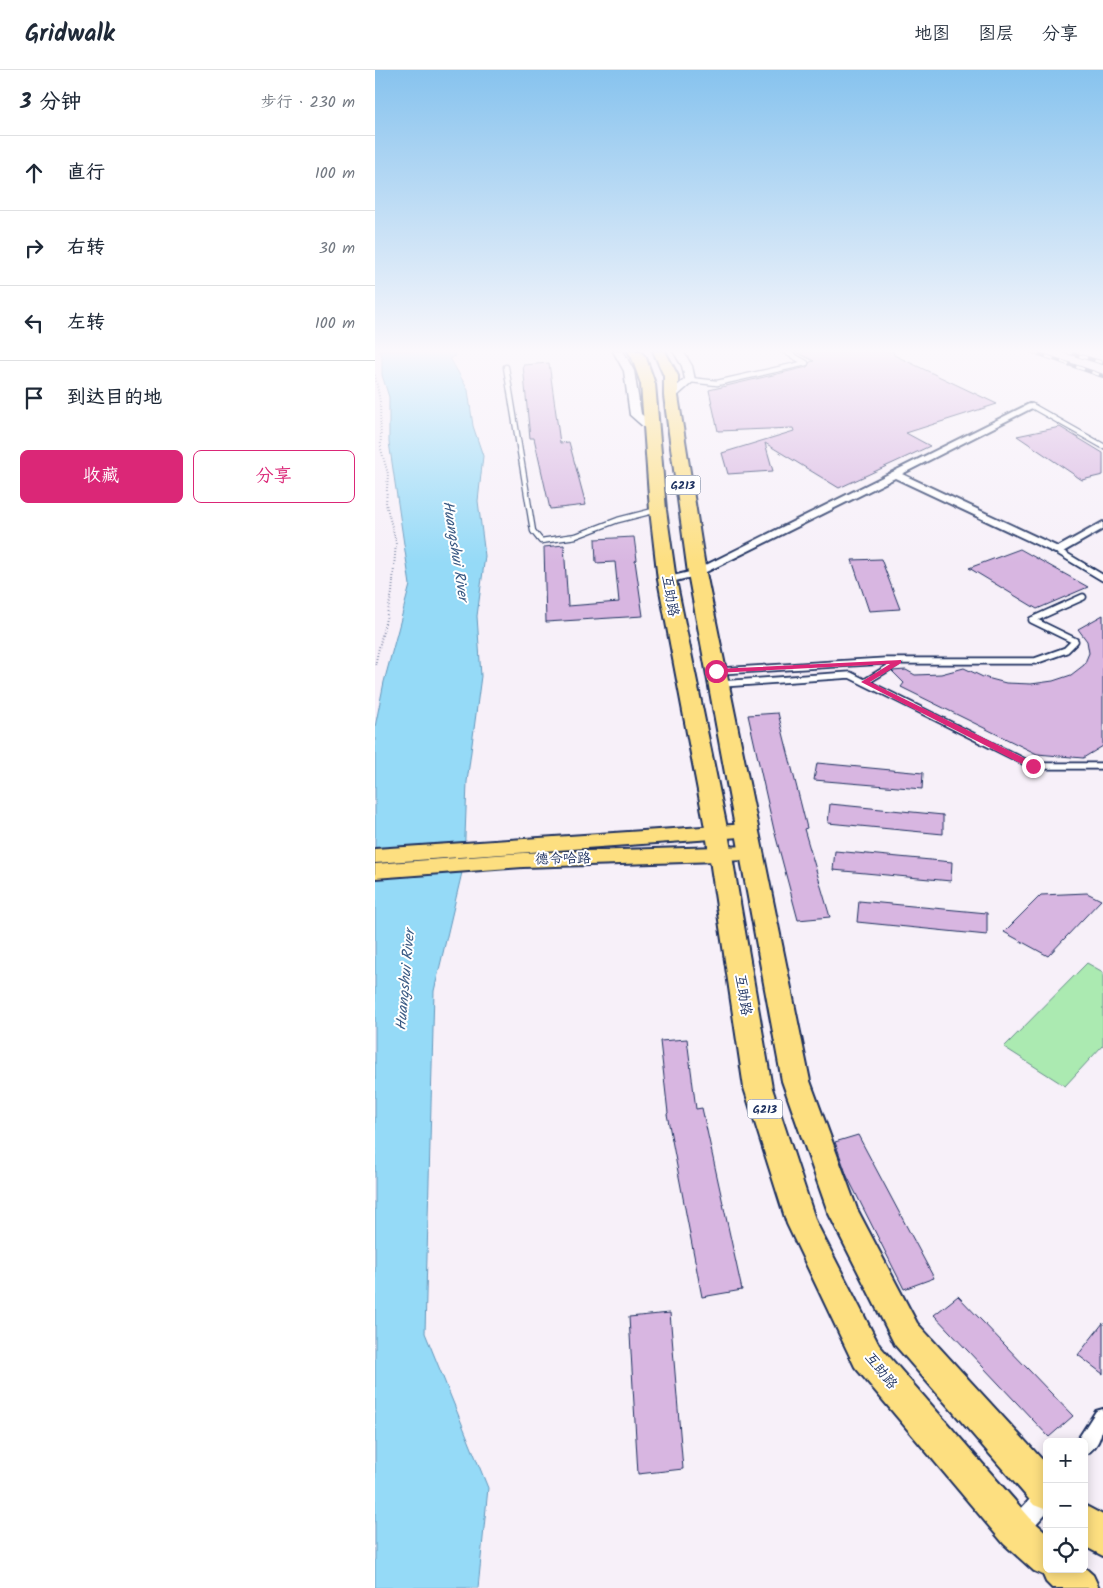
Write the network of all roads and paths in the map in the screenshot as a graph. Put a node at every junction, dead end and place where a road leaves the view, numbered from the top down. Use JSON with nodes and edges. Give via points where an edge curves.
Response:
{"nodes":[{"id":1,"x":380,"y":422,"type":"edge"},
{"id":2,"x":515,"y":422,"type":"edge"},
{"id":3,"x":643,"y":422,"type":"edge"},
{"id":4,"x":651,"y":422,"type":"edge"},
{"id":5,"x":675,"y":422,"type":"edge"},
{"id":6,"x":1001,"y":422,"type":"edge"},
{"id":7,"x":1061,"y":422,"type":"edge"},
{"id":8,"x":651,"y":428,"type":"junction"},
{"id":9,"x":1103,"y":446,"type":"edge"},
{"id":10,"x":894,"y":474,"type":"junction"},
{"id":11,"x":658,"y":510,"type":"junction"},
{"id":12,"x":1103,"y":525,"type":"edge"},
{"id":13,"x":1058,"y":551,"type":"junction"},
{"id":14,"x":697,"y":573,"type":"junction"},
{"id":15,"x":1103,"y":578,"type":"edge"},
{"id":16,"x":667,"y":580,"type":"junction"},
{"id":17,"x":1083,"y":597,"type":"dead end"},
{"id":18,"x":899,"y":661,"type":"junction"},
{"id":19,"x":375,"y":665,"type":"edge"},
{"id":20,"x":717,"y":678,"type":"junction"},
{"id":21,"x":865,"y":682,"type":"junction"},
{"id":22,"x":1103,"y":766,"type":"edge"},
{"id":23,"x":749,"y":842,"type":"junction"},
{"id":24,"x":719,"y":844,"type":"junction"},
{"id":25,"x":522,"y":853,"type":"junction"},
{"id":26,"x":375,"y":856,"type":"edge"},
{"id":27,"x":375,"y":870,"type":"edge"},
{"id":28,"x":1103,"y":1418,"type":"edge"},
{"id":29,"x":1088,"y":1439,"type":"edge"},
{"id":30,"x":1043,"y":1488,"type":"edge"},
{"id":31,"x":1043,"y":1502,"type":"edge"},
{"id":32,"x":1088,"y":1526,"type":"edge"},
{"id":33,"x":1017,"y":1531,"type":"junction"},
{"id":34,"x":1103,"y":1538,"type":"edge"},
{"id":35,"x":1043,"y":1554,"type":"edge"},
{"id":36,"x":1063,"y":1573,"type":"edge"},
{"id":37,"x":1080,"y":1588,"type":"edge"}],
"edges":[{"from":1,"to":19,"type":"path","via":[[381,449],[388,474],[386,504],[396,542],[392,592]]},
{"from":2,"to":11,"type":"lane","via":[[533,531],[541,541],[576,536],[618,520]]},
{"from":3,"to":8,"type":"main road"},
{"from":4,"to":8,"type":"highway","name":"互助路","number":"G213"},
{"from":5,"to":14,"type":"highway","number":"G213"},
{"from":6,"to":10,"type":"street"},
{"from":7,"to":9,"type":"lane"},
{"from":8,"to":11,"type":"highway","name":"互助路","number":"G213"},
{"from":10,"to":13,"type":"street"},
{"from":10,"to":14,"type":"street"},
{"from":11,"to":16,"type":"highway","name":"互助路","number":"G213"},
{"from":12,"to":13,"type":"street"},
{"from":13,"to":15,"type":"lane"},
{"from":14,"to":16,"type":"street"},
{"from":14,"to":20,"type":"highway","number":"G213"},
{"from":16,"to":24,"type":"highway","name":"互助路","number":"G213"},
{"from":17,"to":18,"type":"lane","via":[[1032,620],[1075,641],[1066,650],[1035,661]]},
{"from":18,"to":20,"type":"lane"},
{"from":18,"to":21,"type":"lane"},
{"from":20,"to":21,"type":"lane","via":[[850,675]]},
{"from":20,"to":23,"type":"highway","number":"G213"},
{"from":21,"to":22,"type":"lane","via":[[1033,766]]},
{"from":23,"to":24,"type":"main road","name":"德令哈路"},
{"from":23,"to":30,"type":"highway","number":"G213","via":[[796,1081],[843,1212],[906,1334]]},
{"from":24,"to":25,"type":"main road","name":"德令哈路"},
{"from":24,"to":33,"type":"highway","name":"互助路","number":"G213","via":[[758,1088],[802,1224],[867,1356]]},
{"from":25,"to":26,"type":"main road","name":"德令哈路"},
{"from":25,"to":27,"type":"main road","name":"德令哈路"},
{"from":28,"to":29,"type":"street"},
{"from":31,"to":33,"type":"street"},
{"from":32,"to":34,"type":"highway"},
{"from":33,"to":35,"type":"highway","name":"互助路","number":"G213"},
{"from":36,"to":37,"type":"highway"}]}
